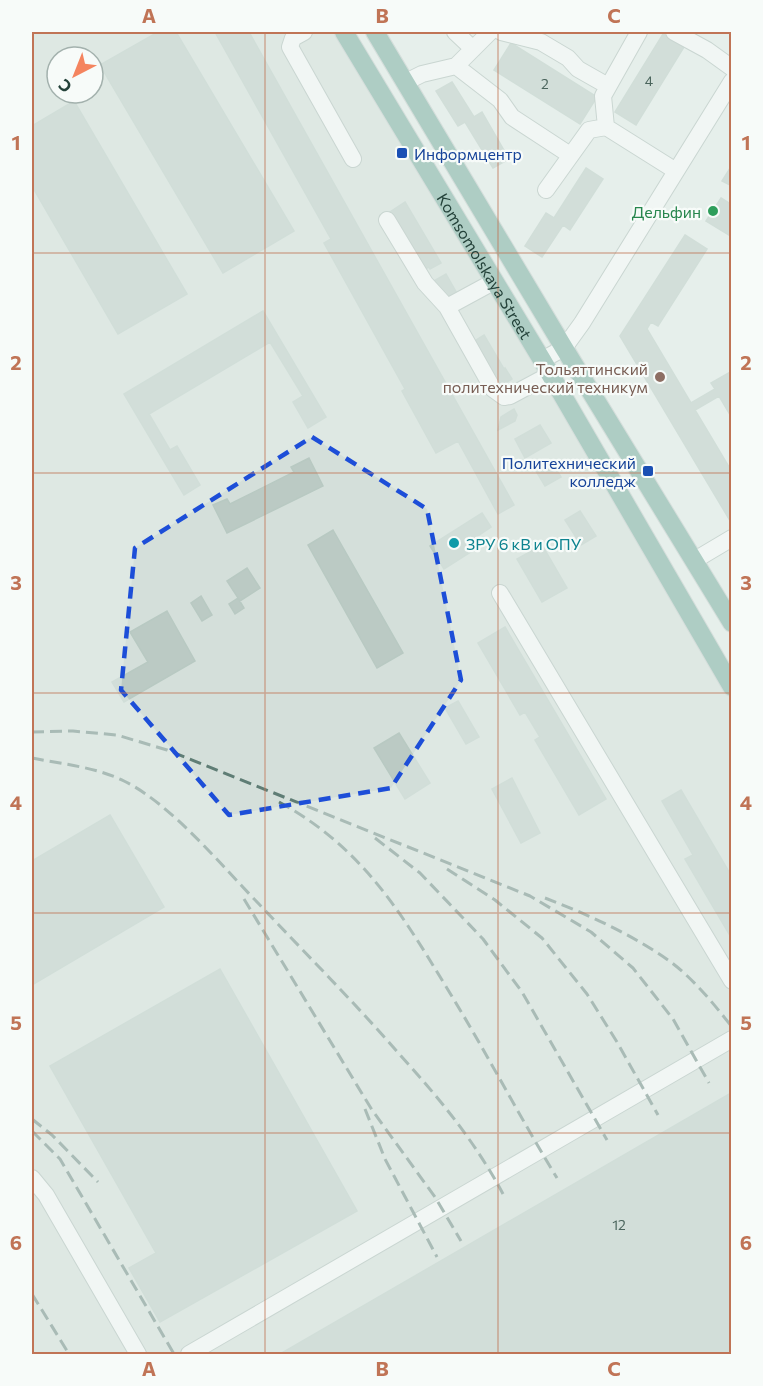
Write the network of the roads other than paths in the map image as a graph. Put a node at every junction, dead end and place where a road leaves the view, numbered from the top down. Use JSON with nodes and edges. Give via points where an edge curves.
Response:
{"nodes":[{"id":1,"x":304,"y":32,"type":"edge"},
{"id":2,"x":344,"y":32,"type":"edge"},
{"id":3,"x":375,"y":32,"type":"edge"},
{"id":4,"x":455,"y":32,"type":"edge"},
{"id":5,"x":490,"y":32,"type":"edge"},
{"id":6,"x":501,"y":32,"type":"edge"},
{"id":7,"x":639,"y":32,"type":"edge"},
{"id":8,"x":674,"y":32,"type":"edge"},
{"id":9,"x":473,"y":49,"type":"junction"},
{"id":10,"x":456,"y":66,"type":"junction"},
{"id":11,"x":732,"y":68,"type":"edge"},
{"id":12,"x":732,"y":81,"type":"edge"},
{"id":13,"x":406,"y":82,"type":"junction"},
{"id":14,"x":608,"y":86,"type":"junction"},
{"id":15,"x":382,"y":94,"type":"junction"},
{"id":16,"x":606,"y":127,"type":"junction"},
{"id":17,"x":570,"y":155,"type":"junction"},
{"id":18,"x":353,"y":159,"type":"dead end"},
{"id":19,"x":676,"y":171,"type":"junction"},
{"id":20,"x":546,"y":190,"type":"dead end"},
{"id":21,"x":387,"y":220,"type":"dead end"},
{"id":22,"x":495,"y":281,"type":"junction"},
{"id":23,"x":447,"y":308,"type":"junction"},
{"id":24,"x":564,"y":348,"type":"junction"},
{"id":25,"x":547,"y":367,"type":"junction"},
{"id":26,"x":732,"y":538,"type":"edge"},
{"id":27,"x":695,"y":560,"type":"junction"},
{"id":28,"x":500,"y":593,"type":"dead end"},
{"id":29,"x":732,"y":623,"type":"edge"},
{"id":30,"x":732,"y":687,"type":"edge"},
{"id":31,"x":732,"y":981,"type":"edge"},
{"id":32,"x":732,"y":1039,"type":"edge"},
{"id":33,"x":32,"y":1178,"type":"edge"},
{"id":34,"x":138,"y":1354,"type":"edge"},
{"id":35,"x":189,"y":1354,"type":"edge"}],
"edges":[{"from":1,"to":18,"type":"street","via":[[293,38],[290,47]]},
{"from":2,"to":15,"type":"main road","name":"Komsomolskaya Street"},
{"from":3,"to":13,"type":"main road","name":"Komsomolskaya Street"},
{"from":4,"to":9,"type":"street"},
{"from":5,"to":9,"type":"street"},
{"from":6,"to":14,"type":"street","via":[[541,42]]},
{"from":7,"to":14,"type":"street"},
{"from":8,"to":11,"type":"street"},
{"from":9,"to":10,"type":"street"},
{"from":10,"to":13,"type":"street"},
{"from":10,"to":17,"type":"street","via":[[500,100],[512,117]]},
{"from":12,"to":19,"type":"street"},
{"from":13,"to":15,"type":"main road"},
{"from":13,"to":24,"type":"main road","name":"Komsomolskaya Street"},
{"from":14,"to":16,"type":"street","via":[[603,96]]},
{"from":15,"to":22,"type":"main road","name":"Komsomolskaya Street"},
{"from":16,"to":17,"type":"street","via":[[590,130]]},
{"from":16,"to":19,"type":"street"},
{"from":17,"to":20,"type":"street"},
{"from":19,"to":24,"type":"street"},
{"from":21,"to":23,"type":"street","via":[[425,283]]},
{"from":22,"to":23,"type":"street"},
{"from":22,"to":25,"type":"main road","name":"Komsomolskaya Street"},
{"from":23,"to":25,"type":"street","via":[[498,394],[510,396]]},
{"from":24,"to":25,"type":"street"},
{"from":24,"to":27,"type":"main road","name":"Komsomolskaya Street"},
{"from":25,"to":30,"type":"main road","name":"Komsomolskaya Street"},
{"from":26,"to":27,"type":"street"},
{"from":27,"to":29,"type":"main road","name":"Komsomolskaya Street"},
{"from":28,"to":31,"type":"street"},
{"from":32,"to":35,"type":"street"},
{"from":33,"to":34,"type":"street","via":[[46,1195]]}]}
